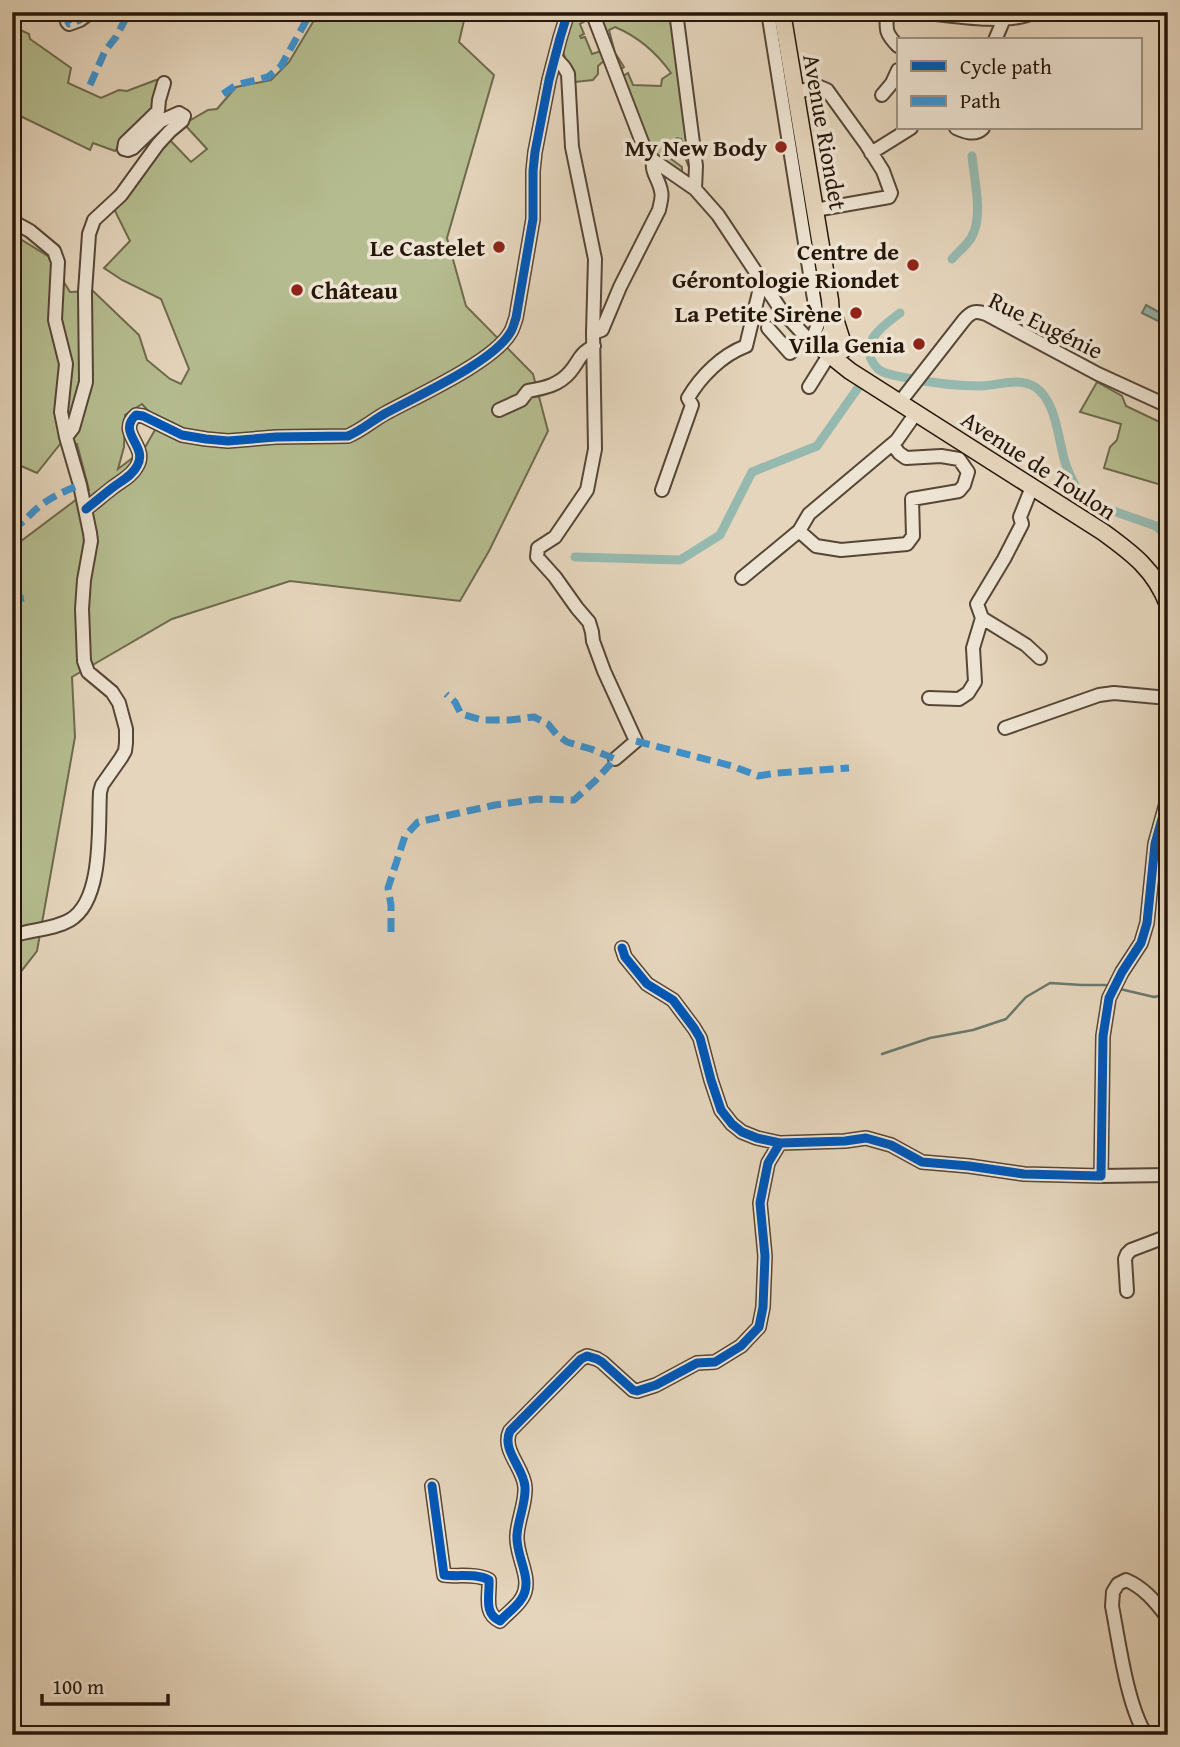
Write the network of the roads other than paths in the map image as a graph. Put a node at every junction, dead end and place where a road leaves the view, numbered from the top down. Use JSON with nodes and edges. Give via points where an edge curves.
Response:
{"nodes":[{"id":1,"x":91,"y":12,"type":"edge"},
{"id":2,"x":568,"y":12,"type":"edge"},
{"id":3,"x":592,"y":12,"type":"edge"},
{"id":4,"x":676,"y":12,"type":"edge"},
{"id":5,"x":768,"y":12,"type":"edge"},
{"id":6,"x":782,"y":12,"type":"edge"},
{"id":7,"x":887,"y":12,"type":"edge"},
{"id":8,"x":919,"y":12,"type":"edge"},
{"id":9,"x":1034,"y":12,"type":"edge"},
{"id":10,"x":1004,"y":19,"type":"junction"},
{"id":11,"x":67,"y":22,"type":"dead end"},
{"id":12,"x":996,"y":38,"type":"edge"},
{"id":13,"x":897,"y":45,"type":"edge"},
{"id":14,"x":555,"y":57,"type":"junction"},
{"id":15,"x":897,"y":72,"type":"edge"},
{"id":16,"x":164,"y":83,"type":"dead end"},
{"id":17,"x":795,"y":92,"type":"junction"},
{"id":18,"x":882,"y":95,"type":"dead end"},
{"id":19,"x":908,"y":130,"type":"edge"},
{"id":20,"x":961,"y":130,"type":"edge"},
{"id":21,"x":979,"y":130,"type":"edge"},
{"id":22,"x":871,"y":153,"type":"junction"},
{"id":23,"x":653,"y":160,"type":"junction"},
{"id":24,"x":695,"y":189,"type":"junction"},
{"id":25,"x":815,"y":210,"type":"junction"},
{"id":26,"x":12,"y":221,"type":"edge"},
{"id":27,"x":762,"y":280,"type":"junction"},
{"id":28,"x":768,"y":328,"type":"dead end"},
{"id":29,"x":594,"y":340,"type":"junction"},
{"id":30,"x":826,"y":345,"type":"junction"},
{"id":31,"x":809,"y":387,"type":"dead end"},
{"id":32,"x":900,"y":402,"type":"junction"},
{"id":33,"x":1168,"y":406,"type":"edge"},
{"id":34,"x":499,"y":410,"type":"dead end"},
{"id":35,"x":916,"y":412,"type":"junction"},
{"id":36,"x":66,"y":437,"type":"junction"},
{"id":37,"x":892,"y":445,"type":"junction"},
{"id":38,"x":1032,"y":487,"type":"junction"},
{"id":39,"x":662,"y":490,"type":"dead end"},
{"id":40,"x":86,"y":509,"type":"junction"},
{"id":41,"x":799,"y":531,"type":"junction"},
{"id":42,"x":741,"y":579,"type":"dead end"},
{"id":43,"x":1168,"y":605,"type":"edge"},
{"id":44,"x":982,"y":618,"type":"junction"},
{"id":45,"x":1040,"y":658,"type":"dead end"},
{"id":46,"x":929,"y":698,"type":"dead end"},
{"id":47,"x":1168,"y":698,"type":"edge"},
{"id":48,"x":1005,"y":728,"type":"dead end"},
{"id":49,"x":615,"y":759,"type":"dead end"},
{"id":50,"x":1168,"y":797,"type":"edge"},
{"id":51,"x":12,"y":936,"type":"edge"},
{"id":52,"x":622,"y":948,"type":"dead end"},
{"id":53,"x":780,"y":1143,"type":"junction"},
{"id":54,"x":1101,"y":1175,"type":"junction"},
{"id":55,"x":1161,"y":1176,"type":"edge"},
{"id":56,"x":1168,"y":1184,"type":"edge"},
{"id":57,"x":1168,"y":1236,"type":"edge"},
{"id":58,"x":1128,"y":1292,"type":"dead end"},
{"id":59,"x":432,"y":1486,"type":"dead end"},
{"id":60,"x":1168,"y":1618,"type":"edge"},
{"id":61,"x":1146,"y":1735,"type":"edge"}],
"edges":[{"from":1,"to":11,"type":"street"},
{"from":2,"to":14,"type":"street"},
{"from":3,"to":23,"type":"street","via":[[645,150]]},
{"from":4,"to":24,"type":"street"},
{"from":5,"to":30,"type":"street","via":[[818,324]]},
{"from":6,"to":17,"type":"main road","name":"Avenue Riondet"},
{"from":7,"to":13,"type":"street","via":[[886,31]]},
{"from":8,"to":10,"type":"street"},
{"from":9,"to":10,"type":"street"},
{"from":10,"to":12,"type":"street"},
{"from":14,"to":29,"type":"street","via":[[568,74],[572,147],[595,259]]},
{"from":14,"to":40,"type":"street","via":[[535,152],[533,219],[516,318],[501,345],[471,367],[348,436],[206,439],[182,435],[136,415],[129,428],[140,456],[138,465]]},
{"from":15,"to":18,"type":"street"},
{"from":16,"to":36,"type":"street","via":[[158,111],[124,149],[133,148],[161,121],[179,113],[184,116],[182,121],[158,144],[121,195],[94,220],[89,234],[86,382],[73,428]]},
{"from":17,"to":22,"type":"street","via":[[827,90]]},
{"from":17,"to":25,"type":"main road","name":"Avenue Riondet"},
{"from":19,"to":22,"type":"street"},
{"from":20,"to":21,"type":"street"},
{"from":22,"to":25,"type":"street","via":[[883,171],[889,197]]},
{"from":23,"to":24,"type":"street"},
{"from":23,"to":29,"type":"street","via":[[662,191],[659,210]]},
{"from":24,"to":27,"type":"street"},
{"from":25,"to":30,"type":"main road","name":"Avenue Riondet","via":[[830,300],[832,325]]},
{"from":26,"to":36,"type":"street","via":[[54,251],[58,262],[55,320],[66,365],[61,412]]},
{"from":27,"to":30,"type":"street","via":[[781,310]]},
{"from":27,"to":39,"type":"street","via":[[746,346],[723,359],[688,398],[692,405]]},
{"from":28,"to":30,"type":"street","via":[[790,353]]},
{"from":29,"to":34,"type":"street","via":[[570,373],[550,388],[528,391],[521,400]]},
{"from":29,"to":49,"type":"street","via":[[595,449],[587,490],[555,537],[538,548],[537,557],[589,622],[604,671],[636,741]]},
{"from":30,"to":31,"type":"street"},
{"from":30,"to":32,"type":"main road","name":"Avenue de Toulon","via":[[850,371]]},
{"from":32,"to":33,"type":"street","name":"Rue Eugénie","via":[[976,311]]},
{"from":32,"to":35,"type":"main road","name":"Avenue de Toulon"},
{"from":35,"to":37,"type":"street"},
{"from":35,"to":38,"type":"main road","name":"Avenue de Toulon"},
{"from":36,"to":40,"type":"street"},
{"from":37,"to":41,"type":"street","via":[[809,514]]},
{"from":37,"to":41,"type":"street","via":[[906,458],[959,459],[968,472],[960,491],[912,499],[913,537],[907,544],[841,550],[816,546]]},
{"from":38,"to":43,"type":"main road","name":"Avenue de Toulon","via":[[1130,551],[1153,575]]},
{"from":38,"to":44,"type":"street","via":[[1021,524],[977,604]]},
{"from":40,"to":51,"type":"street","via":[[91,541],[83,580],[84,661],[88,672],[113,692],[119,703],[126,743],[100,792],[99,845],[88,902],[61,925]]},
{"from":41,"to":42,"type":"street"},
{"from":44,"to":45,"type":"street"},
{"from":44,"to":46,"type":"street","via":[[973,649],[975,682],[959,699]]},
{"from":47,"to":48,"type":"street","via":[[1099,695]]},
{"from":50,"to":54,"type":"street","via":[[1155,844],[1147,923],[1141,943],[1109,998],[1103,1036]]},
{"from":52,"to":53,"type":"street","via":[[647,984],[673,1000],[694,1028],[715,1096],[732,1124],[757,1138]]},
{"from":53,"to":54,"type":"street","via":[[866,1138],[922,1162],[1024,1174]]},
{"from":53,"to":59,"type":"street","via":[[768,1163],[760,1203],[763,1307],[759,1327],[750,1338],[715,1362],[697,1363],[637,1391],[587,1356],[510,1431],[511,1452],[525,1487],[516,1539],[526,1588],[500,1622],[489,1611],[489,1580],[444,1575]]},
{"from":54,"to":55,"type":"street"},
{"from":55,"to":56,"type":"street"},
{"from":57,"to":58,"type":"street","via":[[1127,1254]]},
{"from":60,"to":61,"type":"street","via":[[1138,1585],[1126,1580],[1118,1584],[1111,1606],[1129,1688]]}]}
